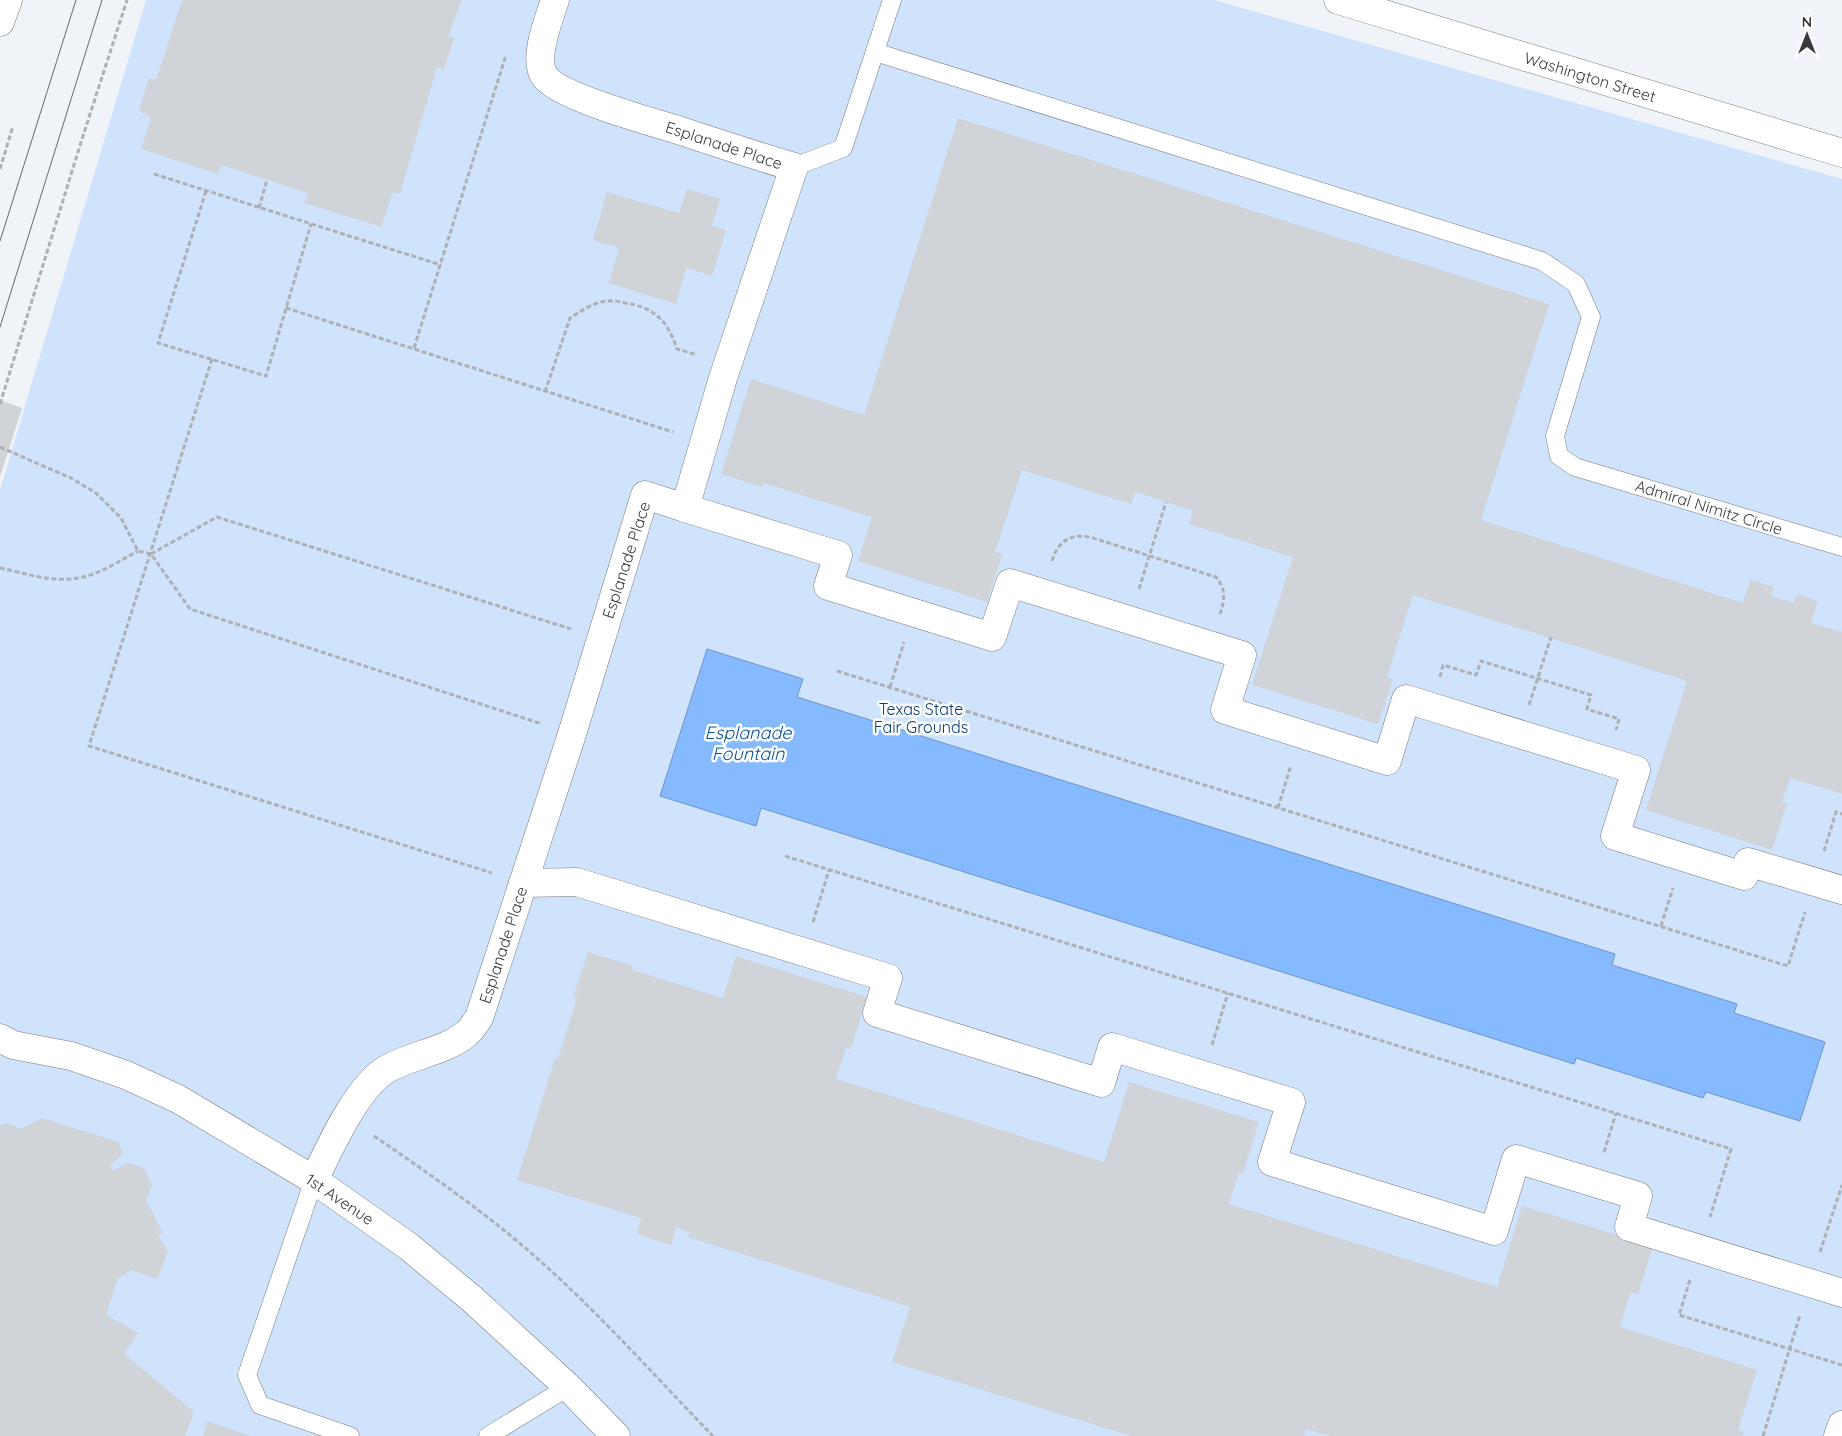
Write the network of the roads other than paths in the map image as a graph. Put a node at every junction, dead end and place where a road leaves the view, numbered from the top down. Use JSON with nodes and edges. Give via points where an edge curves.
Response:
{"nodes":[{"id":1,"x":8,"y":0,"type":"edge"},
{"id":2,"x":555,"y":0,"type":"edge"},
{"id":3,"x":892,"y":0,"type":"edge"},
{"id":4,"x":1338,"y":0,"type":"edge"},
{"id":5,"x":0,"y":22,"type":"edge"},
{"id":6,"x":875,"y":52,"type":"junction"},
{"id":7,"x":1842,"y":153,"type":"edge"},
{"id":8,"x":794,"y":167,"type":"junction"},
{"id":9,"x":685,"y":508,"type":"junction"},
{"id":10,"x":1842,"y":547,"type":"edge"},
{"id":11,"x":523,"y":883,"type":"junction"},
{"id":12,"x":1842,"y":890,"type":"edge"},
{"id":13,"x":4,"y":1045,"type":"edge"},
{"id":14,"x":314,"y":1180,"type":"junction"},
{"id":15,"x":1842,"y":1293,"type":"edge"},
{"id":16,"x":568,"y":1388,"type":"junction"},
{"id":17,"x":1842,"y":1425,"type":"edge"},
{"id":18,"x":350,"y":1436,"type":"edge"},
{"id":19,"x":488,"y":1436,"type":"edge"},
{"id":20,"x":616,"y":1436,"type":"edge"},
{"id":21,"x":1838,"y":1436,"type":"edge"}],
"edges":[{"from":1,"to":5,"type":"street"},
{"from":2,"to":8,"type":"street","name":"Esplanade Place","via":[[540,51],[540,63],[544,77],[556,86],[627,114]]},
{"from":3,"to":6,"type":"lane"},
{"from":4,"to":7,"type":"street","name":"Washington Street"},
{"from":6,"to":8,"type":"lane","via":[[843,148]]},
{"from":6,"to":10,"type":"lane","name":"Admiral Nimitz Circle","via":[[1542,261],[1576,284],[1591,317],[1555,436],[1559,456],[1575,467]]},
{"from":8,"to":9,"type":"street","name":"Esplanade Place"},
{"from":9,"to":11,"type":"street","name":"Esplanade Place","via":[[645,495]]},
{"from":9,"to":12,"type":"street","via":[[838,555],[828,586],[992,638],[1010,583],[1242,655],[1225,710],[1387,761],[1406,699],[1636,770],[1615,836],[1744,876],[1748,862]]},
{"from":11,"to":14,"type":"street","name":"Esplanade Place","via":[[479,1018],[467,1033],[449,1044],[386,1070],[365,1089],[330,1145]]},
{"from":11,"to":15,"type":"street","via":[[577,882],[888,978],[877,1013],[1100,1083],[1112,1047],[1291,1102],[1272,1162],[1494,1231],[1516,1159],[1638,1196],[1628,1227]]},
{"from":13,"to":14,"type":"street","name":"1st Avenue","via":[[71,1056],[126,1075],[178,1099]]},
{"from":14,"to":16,"type":"street","name":"1st Avenue","via":[[415,1252],[472,1299]]},
{"from":14,"to":18,"type":"lane","via":[[247,1375],[260,1405]]},
{"from":16,"to":19,"type":"lane"},
{"from":16,"to":20,"type":"street","name":"1st Avenue"},
{"from":17,"to":21,"type":"street"}]}
